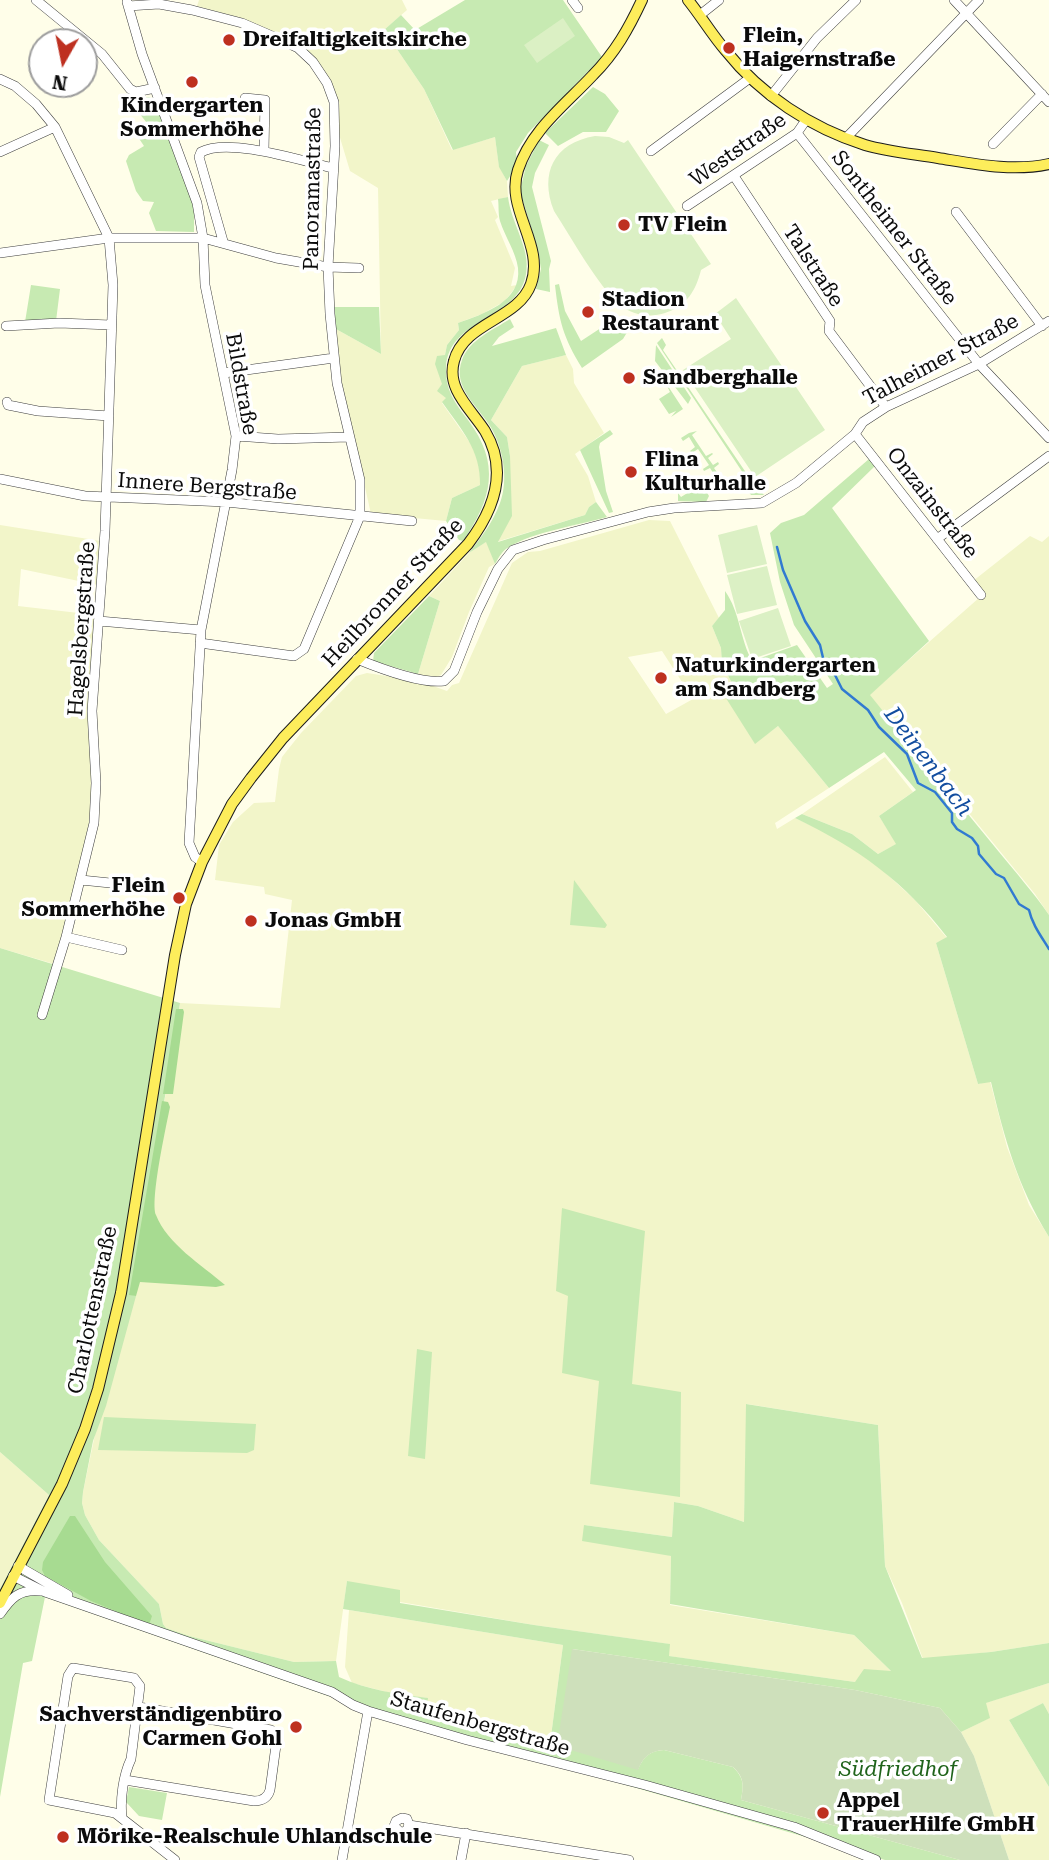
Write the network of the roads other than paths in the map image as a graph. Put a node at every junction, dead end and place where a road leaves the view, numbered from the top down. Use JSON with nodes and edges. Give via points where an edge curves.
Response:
{"nodes":[{"id":1,"x":36,"y":0,"type":"edge"},
{"id":2,"x":642,"y":0,"type":"edge"},
{"id":3,"x":688,"y":0,"type":"edge"},
{"id":4,"x":719,"y":0,"type":"edge"},
{"id":5,"x":856,"y":0,"type":"edge"},
{"id":6,"x":954,"y":0,"type":"edge"},
{"id":7,"x":979,"y":0,"type":"edge"},
{"id":8,"x":128,"y":3,"type":"edge"},
{"id":9,"x":966,"y":13,"type":"junction"},
{"id":10,"x":700,"y":15,"type":"junction"},
{"id":11,"x":750,"y":78,"type":"junction"},
{"id":12,"x":0,"y":79,"type":"edge"},
{"id":13,"x":155,"y":88,"type":"junction"},
{"id":14,"x":771,"y":96,"type":"junction"},
{"id":15,"x":245,"y":98,"type":"dead end"},
{"id":16,"x":1046,"y":98,"type":"edge"},
{"id":17,"x":806,"y":120,"type":"junction"},
{"id":18,"x":55,"y":127,"type":"junction"},
{"id":19,"x":797,"y":133,"type":"junction"},
{"id":20,"x":846,"y":138,"type":"junction"},
{"id":21,"x":993,"y":144,"type":"dead end"},
{"id":22,"x":264,"y":151,"type":"junction"},
{"id":23,"x":0,"y":152,"type":"edge"},
{"id":24,"x":651,"y":152,"type":"dead end"},
{"id":25,"x":1049,"y":164,"type":"edge"},
{"id":26,"x":333,"y":168,"type":"junction"},
{"id":27,"x":734,"y":176,"type":"junction"},
{"id":28,"x":687,"y":206,"type":"dead end"},
{"id":29,"x":956,"y":212,"type":"dead end"},
{"id":30,"x":203,"y":238,"type":"junction"},
{"id":31,"x":109,"y":239,"type":"junction"},
{"id":32,"x":223,"y":242,"type":"junction"},
{"id":33,"x":0,"y":253,"type":"edge"},
{"id":34,"x":328,"y":267,"type":"junction"},
{"id":35,"x":359,"y":268,"type":"dead end"},
{"id":36,"x":1045,"y":324,"type":"edge"},
{"id":37,"x":111,"y":325,"type":"junction"},
{"id":38,"x":6,"y":326,"type":"dead end"},
{"id":39,"x":334,"y":358,"type":"junction"},
{"id":40,"x":979,"y":364,"type":"junction"},
{"id":41,"x":224,"y":373,"type":"junction"},
{"id":42,"x":7,"y":402,"type":"dead end"},
{"id":43,"x":886,"y":407,"type":"junction"},
{"id":44,"x":109,"y":416,"type":"junction"},
{"id":45,"x":855,"y":434,"type":"junction"},
{"id":46,"x":236,"y":436,"type":"junction"},
{"id":47,"x":349,"y":437,"type":"junction"},
{"id":48,"x":1049,"y":438,"type":"edge"},
{"id":49,"x":1049,"y":456,"type":"edge"},
{"id":50,"x":0,"y":479,"type":"edge"},
{"id":51,"x":106,"y":498,"type":"junction"},
{"id":52,"x":226,"y":502,"type":"junction"},
{"id":53,"x":360,"y":516,"type":"junction"},
{"id":54,"x":412,"y":521,"type":"dead end"},
{"id":55,"x":937,"y":539,"type":"junction"},
{"id":56,"x":981,"y":595,"type":"dead end"},
{"id":57,"x":99,"y":621,"type":"junction"},
{"id":58,"x":201,"y":630,"type":"junction"},
{"id":59,"x":200,"y":643,"type":"junction"},
{"id":60,"x":357,"y":659,"type":"junction"},
{"id":61,"x":202,"y":862,"type":"junction"},
{"id":62,"x":81,"y":880,"type":"junction"},
{"id":63,"x":149,"y":887,"type":"dead end"},
{"id":64,"x":66,"y":937,"type":"junction"},
{"id":65,"x":122,"y":950,"type":"dead end"},
{"id":66,"x":42,"y":1015,"type":"dead end"},
{"id":67,"x":152,"y":1090,"type":"joint"},
{"id":68,"x":16,"y":1571,"type":"junction"},
{"id":69,"x":45,"y":1592,"type":"junction"},
{"id":70,"x":0,"y":1603,"type":"edge"},
{"id":71,"x":82,"y":1603,"type":"junction"},
{"id":72,"x":0,"y":1614,"type":"edge"},
{"id":73,"x":139,"y":1707,"type":"junction"},
{"id":74,"x":368,"y":1711,"type":"junction"},
{"id":75,"x":125,"y":1780,"type":"junction"},
{"id":76,"x":122,"y":1818,"type":"junction"},
{"id":77,"x":409,"y":1825,"type":"dead end"},
{"id":78,"x":466,"y":1833,"type":"junction"},
{"id":79,"x":175,"y":1860,"type":"edge"},
{"id":80,"x":342,"y":1860,"type":"edge"},
{"id":81,"x":461,"y":1860,"type":"edge"},
{"id":82,"x":629,"y":1860,"type":"edge"},
{"id":83,"x":876,"y":1860,"type":"edge"}],
"edges":[{"from":1,"to":13,"type":"street","via":[[102,54],[130,89],[143,92]]},
{"from":2,"to":60,"type":"main road","name":"Heilbronner Straße","via":[[628,30],[594,75],[526,148],[515,184],[533,253],[531,284],[517,303],[470,335],[454,359],[454,386],[494,452],[497,487],[492,505],[468,544]]},
{"from":3,"to":10,"type":"main road"},
{"from":4,"to":10,"type":"street"},
{"from":5,"to":14,"type":"street","via":[[817,38]]},
{"from":6,"to":9,"type":"street"},
{"from":7,"to":9,"type":"street"},
{"from":8,"to":13,"type":"street","name":"Bildstraße"},
{"from":8,"to":26,"type":"street","name":"Panoramastraße","via":[[159,4],[242,23],[298,48],[313,62],[334,102]]},
{"from":9,"to":16,"type":"street"},
{"from":9,"to":20,"type":"street"},
{"from":10,"to":11,"type":"main road"},
{"from":11,"to":14,"type":"main road"},
{"from":11,"to":24,"type":"street"},
{"from":12,"to":18,"type":"street","via":[[36,104]]},
{"from":13,"to":30,"type":"street","name":"Bildstraße","via":[[197,203]]},
{"from":14,"to":17,"type":"main road"},
{"from":15,"to":22,"type":"street","via":[[265,100]]},
{"from":16,"to":21,"type":"street"},
{"from":17,"to":19,"type":"street","name":"Weststraße"},
{"from":17,"to":20,"type":"main road"},
{"from":18,"to":23,"type":"street"},
{"from":18,"to":31,"type":"street"},
{"from":19,"to":27,"type":"street","name":"Weststraße"},
{"from":19,"to":40,"type":"street","name":"Sontheimer Straße"},
{"from":20,"to":25,"type":"main road","via":[[970,163],[1010,168]]},
{"from":22,"to":26,"type":"street"},
{"from":22,"to":32,"type":"street","via":[[222,147],[201,152]]},
{"from":26,"to":34,"type":"street","name":"Panoramastraße"},
{"from":27,"to":28,"type":"street","name":"Weststraße"},
{"from":27,"to":43,"type":"street","name":"Talstraße","via":[[830,321],[828,331]]},
{"from":29,"to":36,"type":"street"},
{"from":30,"to":31,"type":"street"},
{"from":30,"to":32,"type":"street"},
{"from":30,"to":41,"type":"street","name":"Bildstraße","via":[[205,285]]},
{"from":31,"to":33,"type":"street"},
{"from":31,"to":37,"type":"street","name":"Hagelsbergstraße"},
{"from":32,"to":34,"type":"street"},
{"from":34,"to":35,"type":"street"},
{"from":34,"to":39,"type":"street","name":"Panoramastraße"},
{"from":36,"to":40,"type":"street","name":"Talheimer Straße"},
{"from":37,"to":38,"type":"street"},
{"from":37,"to":44,"type":"street","name":"Hagelsbergstraße"},
{"from":39,"to":41,"type":"street"},
{"from":39,"to":47,"type":"street","name":"Panoramastraße"},
{"from":40,"to":43,"type":"street","name":"Talheimer Straße"},
{"from":40,"to":48,"type":"street","name":"Sontheimer Straße"},
{"from":41,"to":46,"type":"street","name":"Bildstraße"},
{"from":42,"to":44,"type":"street","via":[[38,411]]},
{"from":43,"to":45,"type":"street","name":"Talheimer Straße","via":[[863,422]]},
{"from":44,"to":51,"type":"street","name":"Hagelsbergstraße"},
{"from":45,"to":55,"type":"street","name":"Onzainstraße"},
{"from":45,"to":60,"type":"street","name":"Talheimer Straße","via":[[796,483],[762,503],[668,509],[513,550],[498,569],[454,671],[444,681]]},
{"from":46,"to":47,"type":"street"},
{"from":46,"to":52,"type":"street","name":"Bildstraße"},
{"from":47,"to":53,"type":"street","name":"Panoramastraße","via":[[360,480]]},
{"from":49,"to":55,"type":"street"},
{"from":50,"to":51,"type":"street","name":"Innere Bergstraße"},
{"from":51,"to":52,"type":"street","name":"Innere Bergstraße"},
{"from":51,"to":57,"type":"street","name":"Hagelsbergstraße"},
{"from":52,"to":53,"type":"street","name":"Innere Bergstraße"},
{"from":52,"to":58,"type":"street","name":"Bildstraße"},
{"from":53,"to":54,"type":"street","name":"Innere Bergstraße"},
{"from":53,"to":59,"type":"street","via":[[304,649],[294,656]]},
{"from":55,"to":56,"type":"street","name":"Onzainstraße"},
{"from":57,"to":58,"type":"street"},
{"from":57,"to":62,"type":"street","name":"Hagelsbergstraße","via":[[92,711],[94,823]]},
{"from":58,"to":59,"type":"street","name":"Bildstraße"},
{"from":59,"to":61,"type":"street","name":"Bildstraße","via":[[189,843]]},
{"from":60,"to":61,"type":"main road","name":"Heilbronner Straße","via":[[251,778]]},
{"from":61,"to":67,"type":"main road","name":"Heilbronner Straße","via":[[175,955]]},
{"from":62,"to":63,"type":"street"},
{"from":62,"to":64,"type":"street","name":"Hagelsbergstraße"},
{"from":64,"to":65,"type":"street"},
{"from":64,"to":66,"type":"street","name":"Hagelsbergstraße"},
{"from":67,"to":68,"type":"main road","name":"Charlottenstraße","via":[[121,1293],[98,1389],[62,1484]]},
{"from":68,"to":69,"type":"street","name":"Staufenbergstraße"},
{"from":68,"to":70,"type":"main road","name":"Charlottenstraße"},
{"from":68,"to":71,"type":"street","name":"Staufenbergstraße"},
{"from":69,"to":71,"type":"street","name":"Staufenbergstraße"},
{"from":69,"to":72,"type":"street","name":"Staufenbergstraße","via":[[17,1594]]},
{"from":71,"to":74,"type":"street","name":"Staufenbergstraße","via":[[332,1692]]},
{"from":73,"to":75,"type":"street"},
{"from":73,"to":75,"type":"street","via":[[271,1730],[277,1742],[270,1790],[266,1797],[254,1801]]},
{"from":73,"to":76,"type":"street","via":[[140,1686],[134,1678],[75,1668],[69,1672],[49,1800]]},
{"from":74,"to":80,"type":"street"},
{"from":74,"to":83,"type":"street","name":"Staufenbergstraße","via":[[794,1827]]},
{"from":75,"to":76,"type":"street"},
{"from":76,"to":79,"type":"street"},
{"from":77,"to":78,"type":"street"},
{"from":78,"to":81,"type":"street"},
{"from":78,"to":82,"type":"street"}]}
